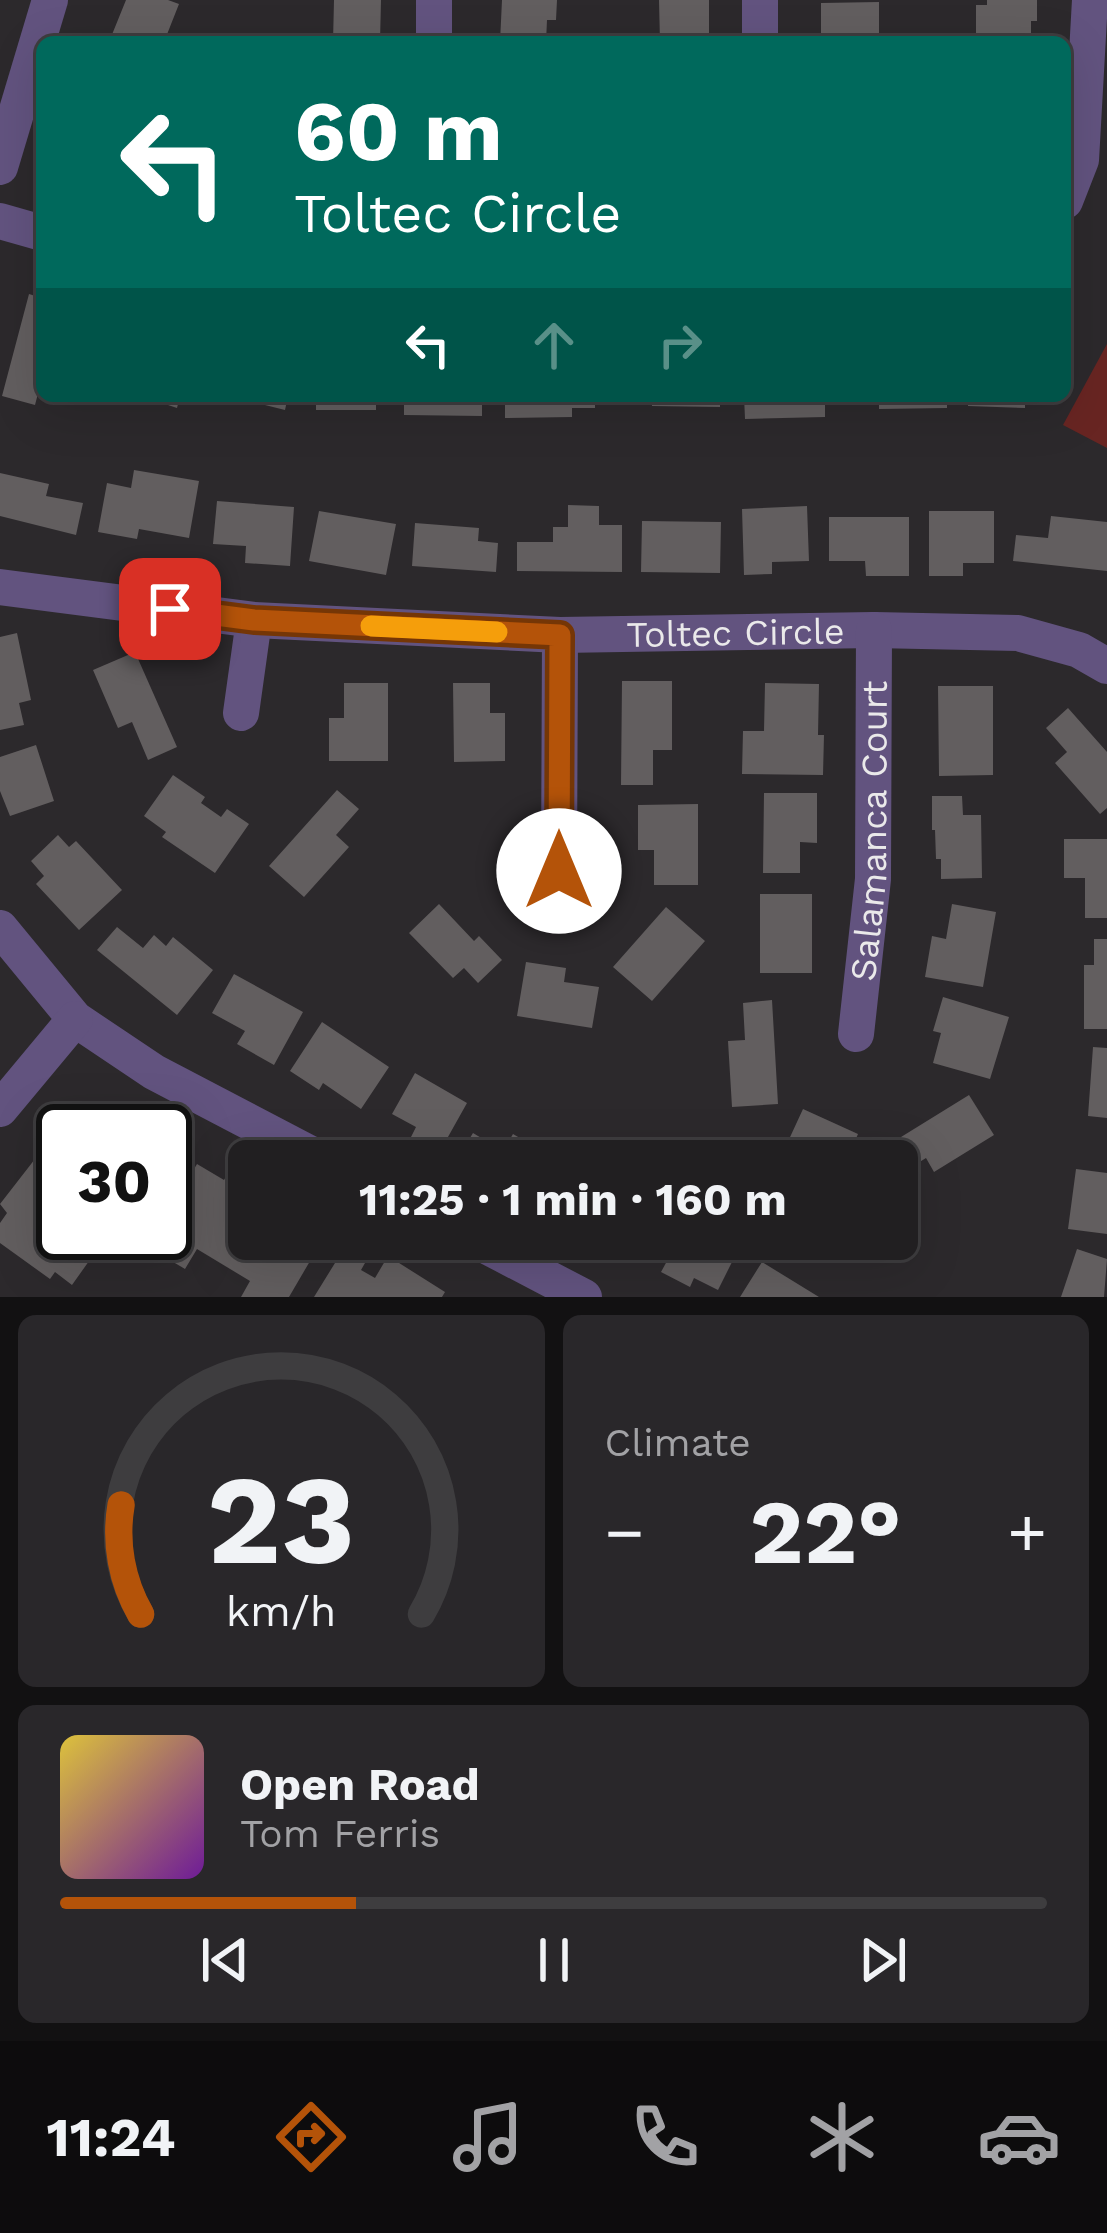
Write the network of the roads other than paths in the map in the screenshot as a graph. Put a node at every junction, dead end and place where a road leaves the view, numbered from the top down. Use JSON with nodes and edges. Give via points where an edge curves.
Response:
{"nodes":[{"id":1,"x":50,"y":0,"type":"edge"},
{"id":2,"x":434,"y":0,"type":"edge"},
{"id":3,"x":760,"y":0,"type":"edge"},
{"id":4,"x":1090,"y":0,"type":"edge"},
{"id":5,"x":39,"y":36,"type":"edge"},
{"id":6,"x":434,"y":36,"type":"edge"},
{"id":7,"x":760,"y":36,"type":"edge"},
{"id":8,"x":36,"y":47,"type":"edge"},
{"id":9,"x":0,"y":167,"type":"edge"},
{"id":10,"x":1071,"y":186,"type":"edge"},
{"id":11,"x":0,"y":221,"type":"edge"},
{"id":12,"x":36,"y":231,"type":"edge"},
{"id":13,"x":0,"y":587,"type":"edge"},
{"id":14,"x":254,"y":620,"type":"junction"},
{"id":15,"x":874,"y":629,"type":"junction"},
{"id":16,"x":560,"y":635,"type":"junction"},
{"id":17,"x":1107,"y":666,"type":"edge"},
{"id":18,"x":241,"y":713,"type":"dead end"},
{"id":19,"x":559,"y":871,"type":"dead end"},
{"id":20,"x":0,"y":928,"type":"edge"},
{"id":21,"x":75,"y":1018,"type":"junction"},
{"id":22,"x":856,"y":1034,"type":"dead end"},
{"id":23,"x":0,"y":1109,"type":"edge"},
{"id":24,"x":284,"y":1140,"type":"edge"},
{"id":25,"x":513,"y":1260,"type":"edge"},
{"id":26,"x":584,"y":1297,"type":"edge"}],
"edges":[{"from":1,"to":5,"type":"street"},
{"from":2,"to":6,"type":"street"},
{"from":3,"to":7,"type":"street"},
{"from":4,"to":10,"type":"street","via":[[1081,160]]},
{"from":8,"to":9,"type":"street"},
{"from":11,"to":12,"type":"street"},
{"from":13,"to":14,"type":"street","name":"Toltec Circle"},
{"from":14,"to":16,"type":"street","name":"Toltec Circle"},
{"from":14,"to":18,"type":"street"},
{"from":15,"to":16,"type":"street","name":"Toltec Circle"},
{"from":15,"to":17,"type":"street","name":"Toltec Circle","via":[[1018,633]]},
{"from":15,"to":22,"type":"street","name":"Salamanca Court","via":[[872,879]]},
{"from":16,"to":19,"type":"street"},
{"from":20,"to":21,"type":"street"},
{"from":21,"to":23,"type":"street"},
{"from":21,"to":24,"type":"street","via":[[154,1072]]},
{"from":25,"to":26,"type":"street"}]}
